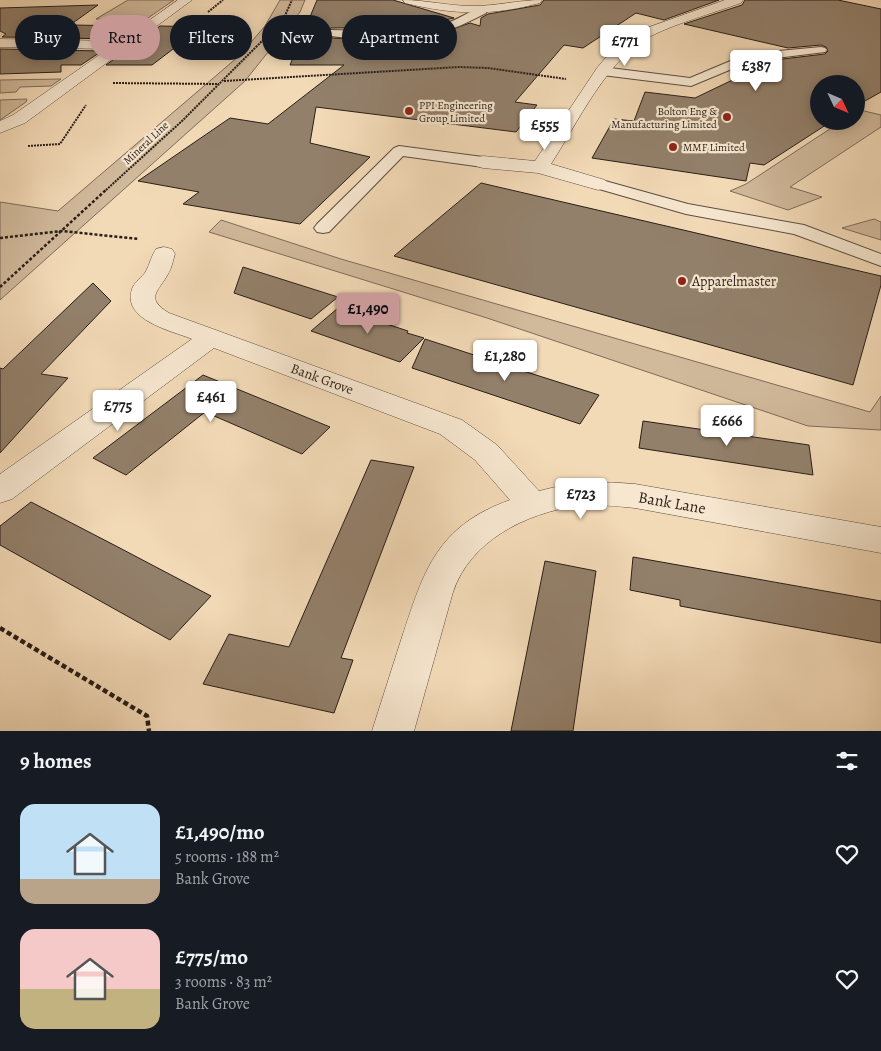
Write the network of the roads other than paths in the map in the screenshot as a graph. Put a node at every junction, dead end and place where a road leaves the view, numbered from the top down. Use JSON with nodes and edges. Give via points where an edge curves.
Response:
{"nodes":[{"id":1,"x":186,"y":0,"type":"edge"},
{"id":2,"x":409,"y":0,"type":"edge"},
{"id":3,"x":536,"y":0,"type":"edge"},
{"id":4,"x":737,"y":0,"type":"edge"},
{"id":5,"x":482,"y":11,"type":"junction"},
{"id":6,"x":160,"y":19,"type":"edge"},
{"id":7,"x":332,"y":33,"type":"edge"},
{"id":8,"x":0,"y":43,"type":"edge"},
{"id":9,"x":90,"y":44,"type":"edge"},
{"id":10,"x":821,"y":50,"type":"dead end"},
{"id":11,"x":103,"y":60,"type":"edge"},
{"id":12,"x":598,"y":77,"type":"junction"},
{"id":13,"x":0,"y":128,"type":"edge"},
{"id":14,"x":483,"y":162,"type":"joint"},
{"id":15,"x":540,"y":167,"type":"junction"},
{"id":16,"x":598,"y":184,"type":"joint"},
{"id":17,"x":323,"y":228,"type":"dead end"},
{"id":18,"x":164,"y":254,"type":"road end"},
{"id":19,"x":881,"y":260,"type":"edge"},
{"id":20,"x":210,"y":338,"type":"junction"},
{"id":21,"x":0,"y":491,"type":"edge"},
{"id":22,"x":532,"y":504,"type":"junction"},
{"id":23,"x":881,"y":540,"type":"edge"},
{"id":24,"x":393,"y":731,"type":"edge"}],
"edges":[{"from":1,"to":6,"type":"street"},
{"from":2,"to":5,"type":"street","via":[[450,9]]},
{"from":3,"to":5,"type":"street"},
{"from":4,"to":12,"type":"street","via":[[646,33],[617,53]]},
{"from":5,"to":7,"type":"lane","via":[[471,18],[431,29]]},
{"from":8,"to":9,"type":"street"},
{"from":10,"to":12,"type":"lane","via":[[747,58],[691,82]]},
{"from":11,"to":13,"type":"street","via":[[19,119]]},
{"from":12,"to":15,"type":"street"},
{"from":14,"to":15,"type":"street"},
{"from":14,"to":17,"type":"lane","via":[[400,151]]},
{"from":15,"to":16,"type":"street"},
{"from":16,"to":19,"type":"lane","via":[[686,209],[798,229]]},
{"from":18,"to":20,"type":"street","name":"Bank Grove","via":[[144,289],[142,301],[148,311],[160,318]]},
{"from":20,"to":21,"type":"street"},
{"from":20,"to":22,"type":"street","name":"Bank Grove","via":[[451,427],[486,450]]},
{"from":22,"to":23,"type":"street","name":"Bank Lane","via":[[596,493],[635,496]]},
{"from":22,"to":24,"type":"street","name":"Bank Lane","via":[[474,536],[452,558],[438,582]]}]}
